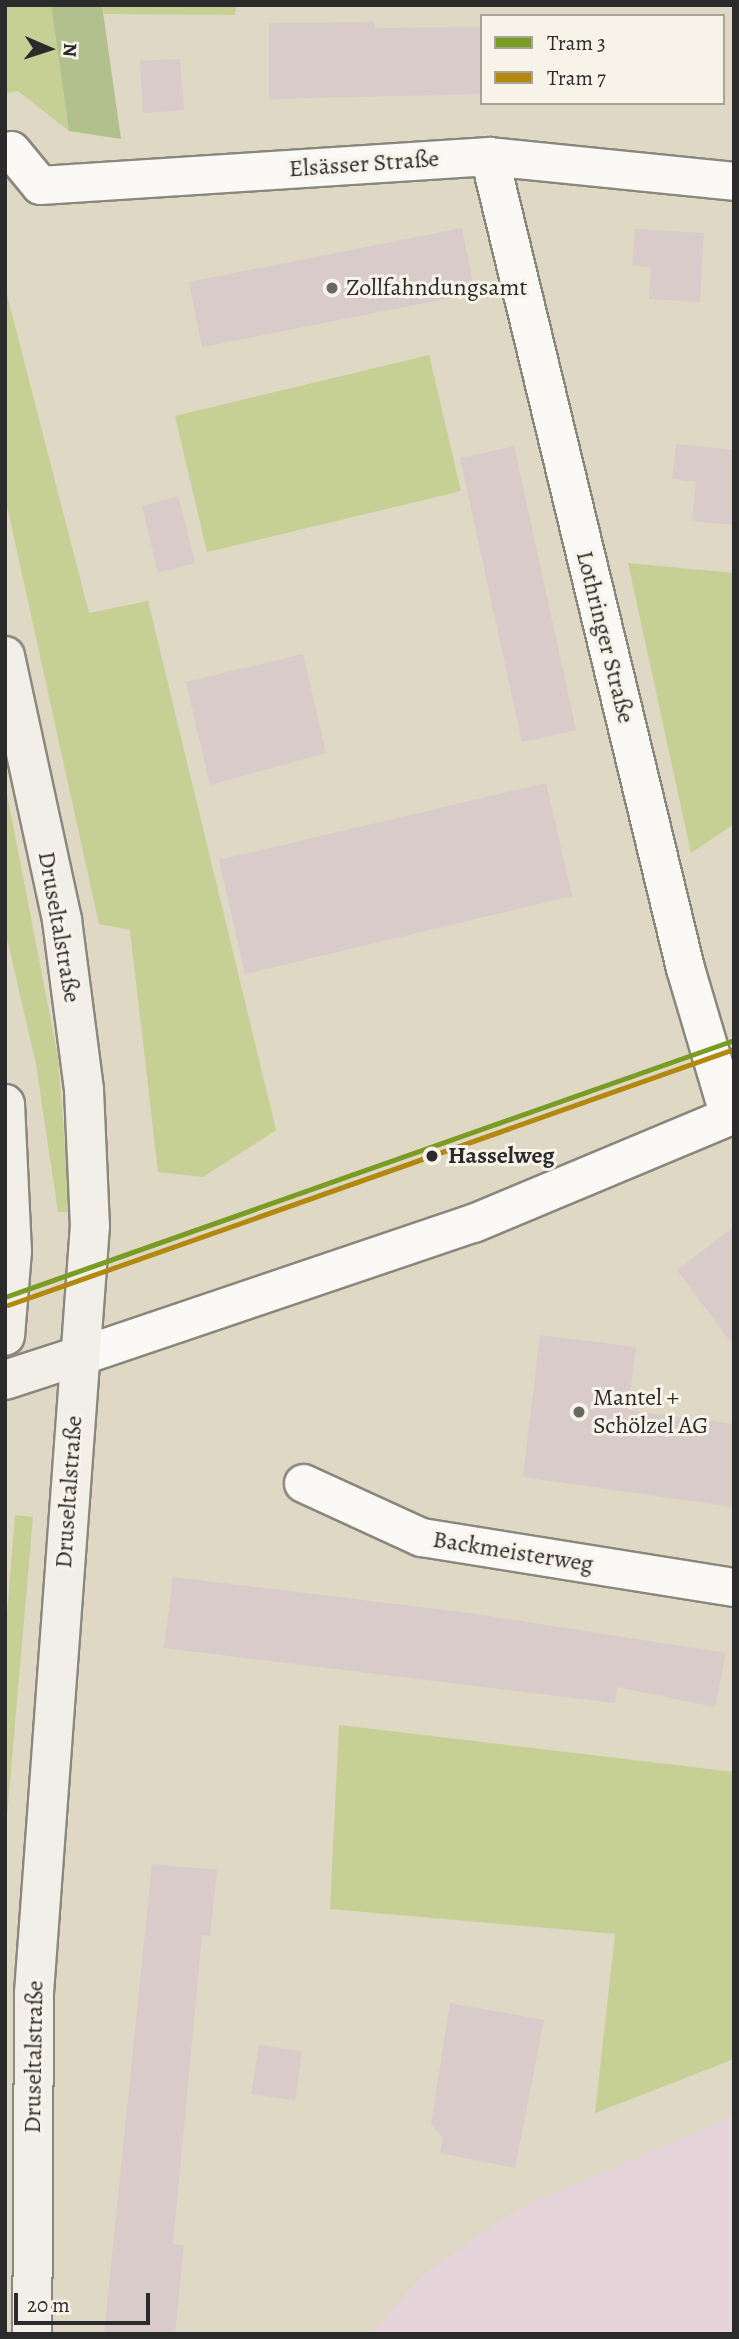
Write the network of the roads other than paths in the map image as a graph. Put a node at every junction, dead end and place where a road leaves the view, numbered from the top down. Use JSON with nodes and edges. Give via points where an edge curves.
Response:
{"nodes":[{"id":1,"x":11,"y":150,"type":"dead end"},
{"id":2,"x":489,"y":156,"type":"junction"},
{"id":3,"x":734,"y":181,"type":"edge"},
{"id":4,"x":5,"y":656,"type":"edge"},
{"id":5,"x":5,"y":1104,"type":"edge"},
{"id":6,"x":732,"y":1116,"type":"edge"},
{"id":7,"x":5,"y":1336,"type":"edge"},
{"id":8,"x":79,"y":1356,"type":"junction"},
{"id":9,"x":5,"y":1380,"type":"edge"},
{"id":10,"x":303,"y":1483,"type":"dead end"},
{"id":11,"x":734,"y":1587,"type":"edge"},
{"id":12,"x":32,"y":2334,"type":"edge"}],
"edges":[{"from":1,"to":2,"type":"street","name":"Elsässer Straße","via":[[40,185]]},
{"from":2,"to":3,"type":"street","name":"Elsässer Straße"},
{"from":2,"to":6,"type":"street","name":"Lothringer Straße","via":[[685,968]]},
{"from":4,"to":8,"type":"main road","name":"Druseltalstraße","via":[[62,920],[84,1090],[90,1225]]},
{"from":5,"to":7,"type":"main road","via":[[12,1251]]},
{"from":6,"to":8,"type":"street","via":[[473,1223]]},
{"from":8,"to":9,"type":"main road"},
{"from":8,"to":12,"type":"main road","name":"Druseltalstraße","via":[[34,1993]]},
{"from":10,"to":11,"type":"street","name":"Backmeisterweg","via":[[421,1537]]}]}
